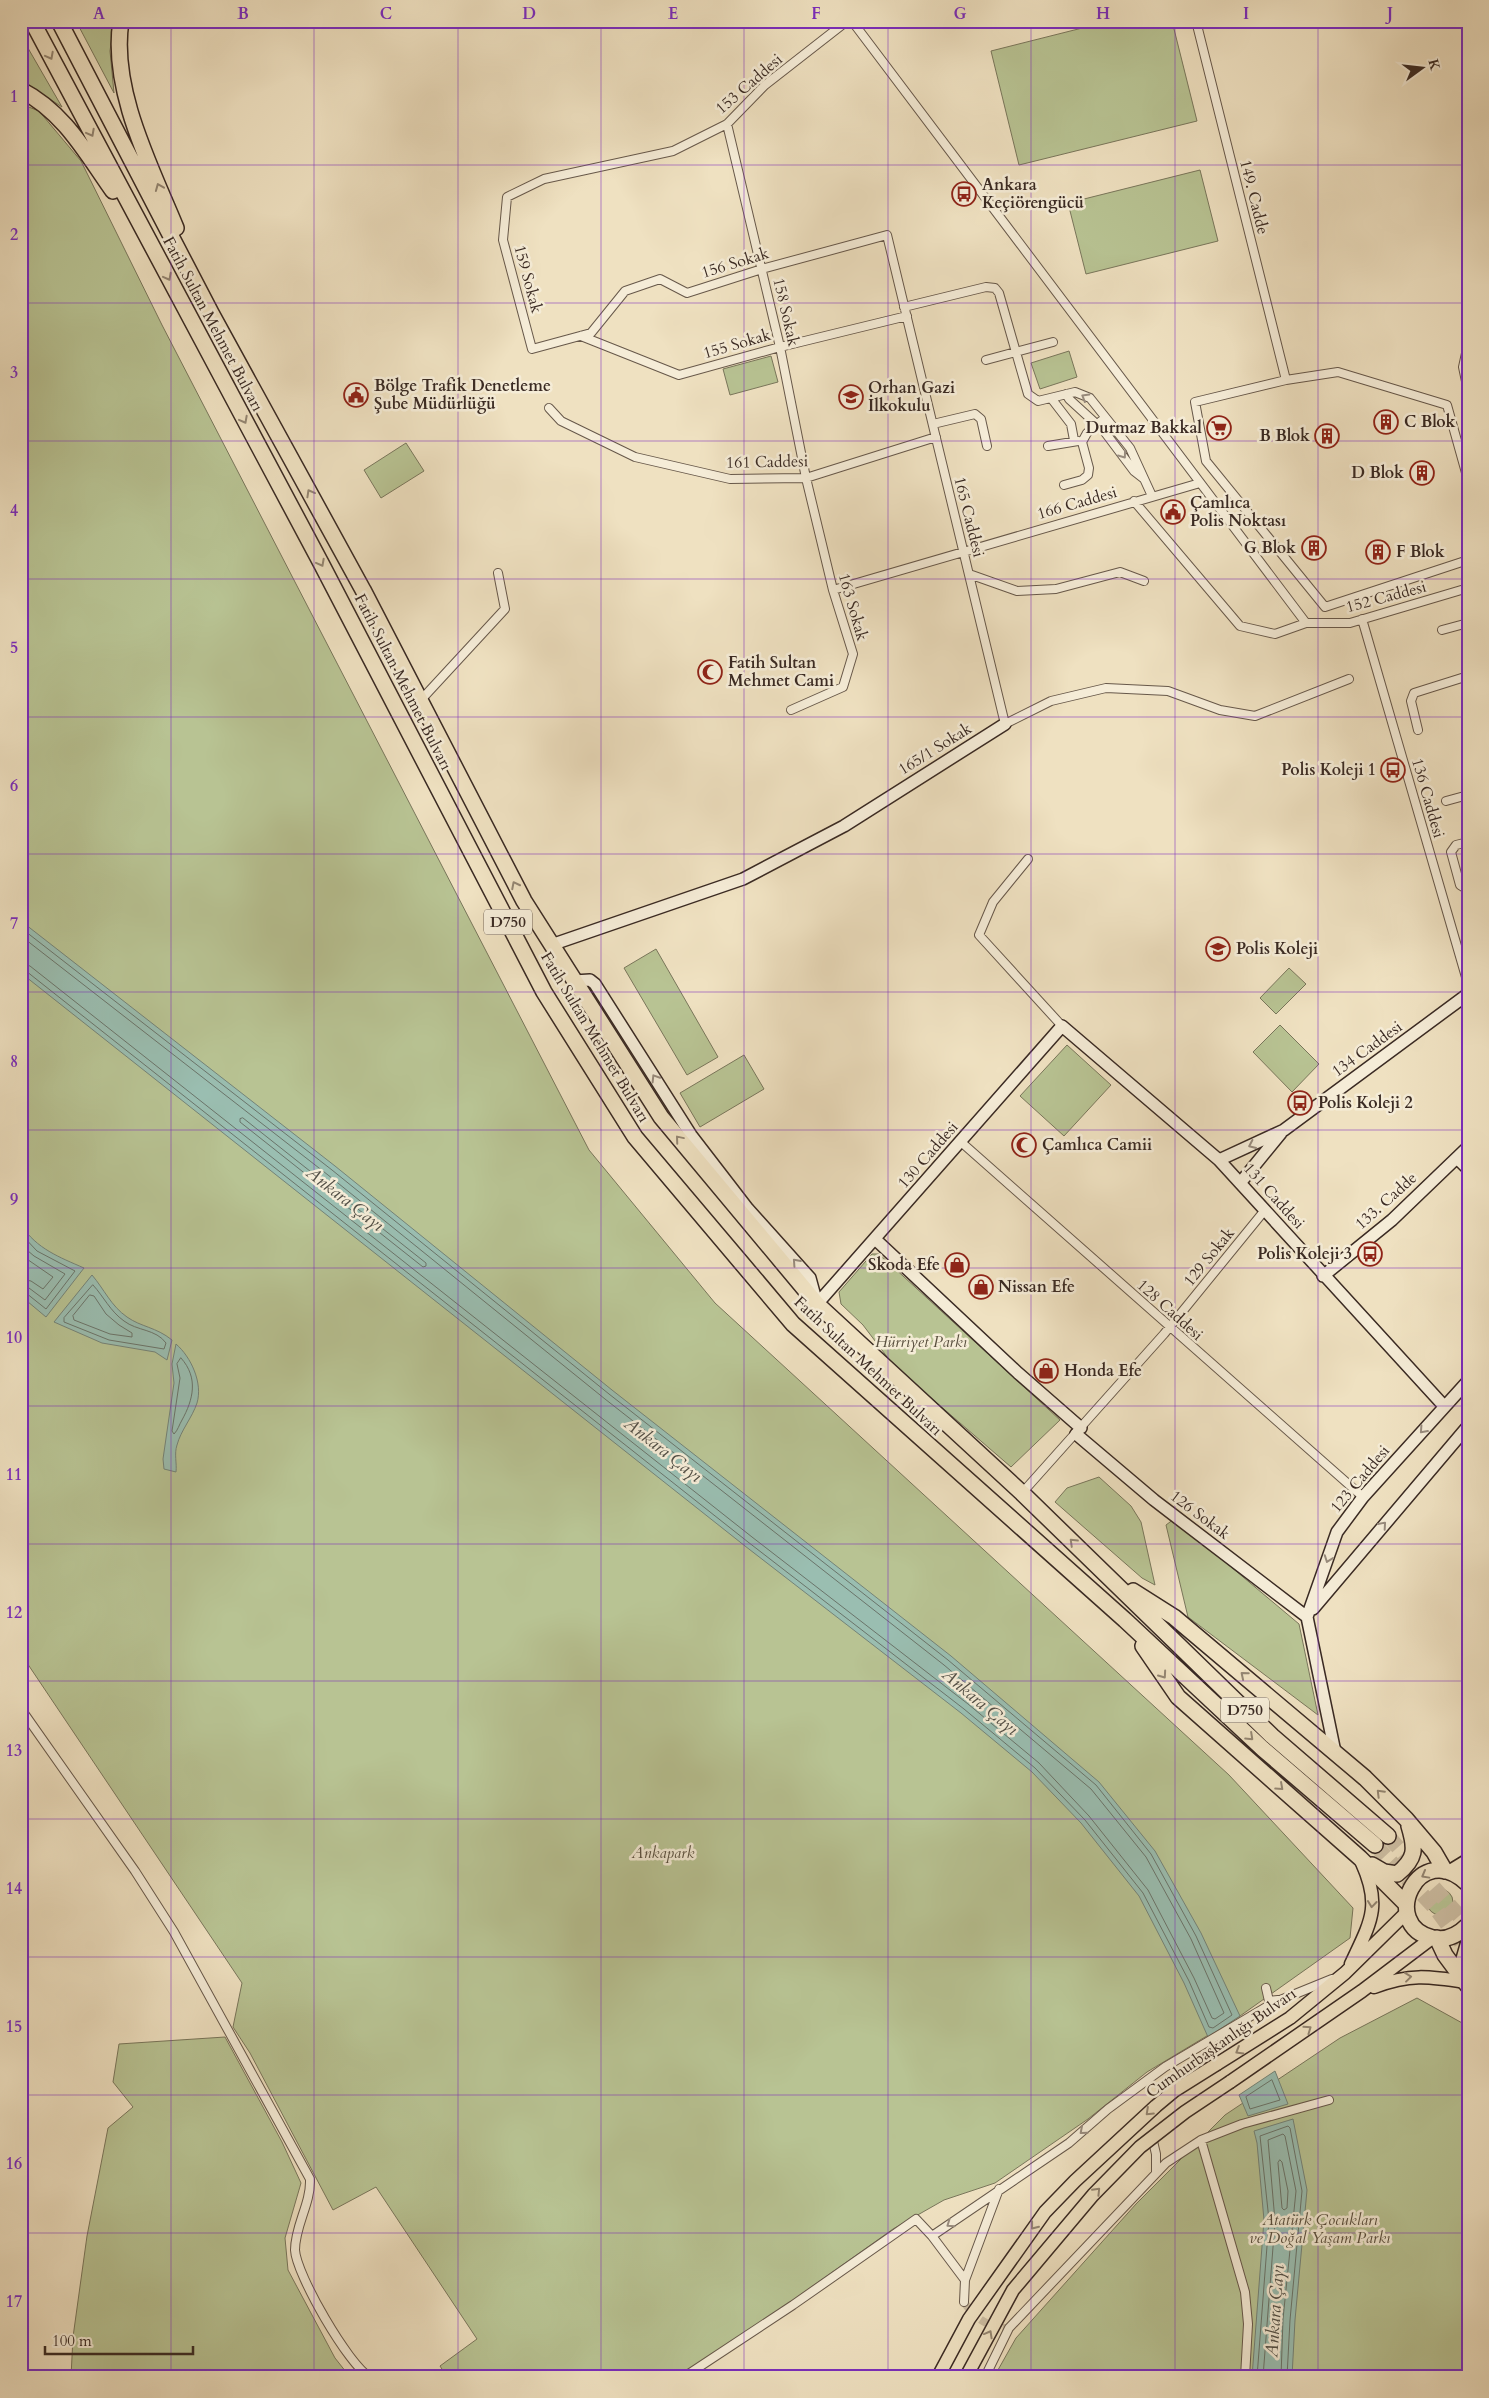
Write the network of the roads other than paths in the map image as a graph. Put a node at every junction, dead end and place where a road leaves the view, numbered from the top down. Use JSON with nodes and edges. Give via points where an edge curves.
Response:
{"nodes":[{"id":1,"x":32,"y":21,"type":"edge"},
{"id":2,"x":59,"y":21,"type":"edge"},
{"id":3,"x":121,"y":21,"type":"edge"},
{"id":4,"x":847,"y":21,"type":"edge"},
{"id":5,"x":852,"y":21,"type":"edge"},
{"id":6,"x":1196,"y":21,"type":"edge"},
{"id":7,"x":21,"y":90,"type":"edge"},
{"id":8,"x":727,"y":124,"type":"junction"},
{"id":9,"x":544,"y":179,"type":"joint"},
{"id":10,"x":148,"y":239,"type":"junction"},
{"id":11,"x":762,"y":269,"type":"junction"},
{"id":12,"x":904,"y":307,"type":"junction"},
{"id":13,"x":211,"y":313,"type":"junction"},
{"id":14,"x":907,"y":316,"type":"junction"},
{"id":15,"x":580,"y":336,"type":"junction"},
{"id":16,"x":1053,"y":342,"type":"dead end"},
{"id":17,"x":1468,"y":344,"type":"edge"},
{"id":18,"x":780,"y":346,"type":"junction"},
{"id":19,"x":532,"y":349,"type":"joint"},
{"id":20,"x":1016,"y":352,"type":"junction"},
{"id":21,"x":986,"y":360,"type":"dead end"},
{"id":22,"x":1286,"y":380,"type":"junction"},
{"id":23,"x":1468,"y":391,"type":"edge"},
{"id":24,"x":1066,"y":394,"type":"junction"},
{"id":25,"x":1051,"y":398,"type":"junction"},
{"id":26,"x":549,"y":408,"type":"dead end"},
{"id":27,"x":1107,"y":417,"type":"junction"},
{"id":28,"x":933,"y":424,"type":"junction"},
{"id":29,"x":1098,"y":424,"type":"junction"},
{"id":30,"x":936,"y":437,"type":"junction"},
{"id":31,"x":1078,"y":441,"type":"junction"},
{"id":32,"x":988,"y":446,"type":"dead end"},
{"id":33,"x":1048,"y":446,"type":"dead end"},
{"id":34,"x":806,"y":478,"type":"junction"},
{"id":35,"x":1143,"y":478,"type":"junction"},
{"id":36,"x":1468,"y":480,"type":"edge"},
{"id":37,"x":1200,"y":482,"type":"junction"},
{"id":38,"x":1064,"y":485,"type":"dead end"},
{"id":39,"x":1152,"y":496,"type":"junction"},
{"id":40,"x":1134,"y":501,"type":"junction"},
{"id":41,"x":963,"y":552,"type":"junction"},
{"id":42,"x":1467,"y":561,"type":"edge"},
{"id":43,"x":498,"y":573,"type":"dead end"},
{"id":44,"x":969,"y":574,"type":"junction"},
{"id":45,"x":1144,"y":581,"type":"dead end"},
{"id":46,"x":1468,"y":588,"type":"edge"},
{"id":47,"x":833,"y":590,"type":"junction"},
{"id":48,"x":1362,"y":619,"type":"junction"},
{"id":49,"x":1306,"y":623,"type":"junction"},
{"id":50,"x":1468,"y":623,"type":"edge"},
{"id":51,"x":1442,"y":630,"type":"dead end"},
{"id":52,"x":1468,"y":676,"type":"edge"},
{"id":53,"x":1349,"y":679,"type":"dead end"},
{"id":54,"x":420,"y":701,"type":"junction"},
{"id":55,"x":791,"y":710,"type":"dead end"},
{"id":56,"x":1005,"y":724,"type":"junction"},
{"id":57,"x":1418,"y":730,"type":"dead end"},
{"id":58,"x":1468,"y":795,"type":"edge"},
{"id":59,"x":1446,"y":801,"type":"dead end"},
{"id":60,"x":1468,"y":842,"type":"edge"},
{"id":61,"x":1028,"y":859,"type":"dead end"},
{"id":62,"x":1468,"y":890,"type":"edge"},
{"id":63,"x":551,"y":944,"type":"junction"},
{"id":64,"x":1468,"y":984,"type":"edge"},
{"id":65,"x":1468,"y":994,"type":"edge"},
{"id":66,"x":1062,"y":1026,"type":"junction"},
{"id":67,"x":1284,"y":1130,"type":"junction"},
{"id":68,"x":961,"y":1142,"type":"junction"},
{"id":69,"x":1468,"y":1147,"type":"edge"},
{"id":70,"x":1457,"y":1158,"type":"junction"},
{"id":71,"x":1219,"y":1160,"type":"junction"},
{"id":72,"x":1468,"y":1169,"type":"edge"},
{"id":73,"x":1241,"y":1182,"type":"junction"},
{"id":74,"x":1265,"y":1210,"type":"junction"},
{"id":75,"x":875,"y":1239,"type":"junction"},
{"id":76,"x":1323,"y":1276,"type":"junction"},
{"id":77,"x":817,"y":1304,"type":"junction"},
{"id":78,"x":1169,"y":1328,"type":"junction"},
{"id":79,"x":1468,"y":1381,"type":"edge"},
{"id":80,"x":1444,"y":1406,"type":"junction"},
{"id":81,"x":1468,"y":1426,"type":"edge"},
{"id":82,"x":1079,"y":1431,"type":"junction"},
{"id":83,"x":1022,"y":1493,"type":"junction"},
{"id":84,"x":1363,"y":1497,"type":"junction"},
{"id":85,"x":1108,"y":1576,"type":"junction"},
{"id":86,"x":1307,"y":1617,"type":"junction"},
{"id":87,"x":1125,"y":1620,"type":"junction"},
{"id":88,"x":21,"y":1709,"type":"edge"},
{"id":89,"x":1335,"y":1752,"type":"junction"},
{"id":90,"x":1406,"y":1819,"type":"junction"},
{"id":91,"x":1388,"y":1836,"type":"tunnel mouth"},
{"id":92,"x":1375,"y":1845,"type":"tunnel mouth"},
{"id":93,"x":1360,"y":1858,"type":"junction"},
{"id":94,"x":1468,"y":1860,"type":"edge"},
{"id":95,"x":1448,"y":1871,"type":"junction"},
{"id":96,"x":1468,"y":1884,"type":"edge"},
{"id":97,"x":1406,"y":1908,"type":"junction"},
{"id":98,"x":1468,"y":1925,"type":"edge"},
{"id":99,"x":1435,"y":1938,"type":"junction"},
{"id":100,"x":1468,"y":1945,"type":"edge"},
{"id":101,"x":1346,"y":1973,"type":"junction"},
{"id":102,"x":1466,"y":1984,"type":"edge"},
{"id":103,"x":1266,"y":1988,"type":"dead end"},
{"id":104,"x":1362,"y":1991,"type":"junction"},
{"id":105,"x":1283,"y":2000,"type":"junction"},
{"id":106,"x":1329,"y":2100,"type":"dead end"},
{"id":107,"x":1152,"y":2137,"type":"junction"},
{"id":108,"x":1201,"y":2140,"type":"junction"},
{"id":109,"x":1156,"y":2172,"type":"junction"},
{"id":110,"x":999,"y":2189,"type":"junction"},
{"id":111,"x":932,"y":2236,"type":"junction"},
{"id":112,"x":965,"y":2280,"type":"junction"},
{"id":113,"x":964,"y":2302,"type":"dead end"},
{"id":114,"x":370,"y":2377,"type":"edge"},
{"id":115,"x":414,"y":2377,"type":"edge"},
{"id":116,"x":430,"y":2377,"type":"edge"},
{"id":117,"x":684,"y":2377,"type":"edge"},
{"id":118,"x":938,"y":2377,"type":"edge"},
{"id":119,"x":966,"y":2377,"type":"edge"},
{"id":120,"x":984,"y":2377,"type":"edge"},
{"id":121,"x":1244,"y":2377,"type":"edge"}],
"edges":[{"from":1,"to":10,"type":"highway","name":"Fatih Sultan Mehmet Bulvarı","number":"D750","one_way":true},
{"from":2,"to":13,"type":"highway","name":"Fatih Sultan Mehmet Bulvarı","number":"D750"},
{"from":13,"to":3,"type":"highway","one_way":true,"via":[[132,114],[120,57]]},
{"from":4,"to":8,"type":"street","name":"153 Caddesi","via":[[765,85]]},
{"from":5,"to":37,"type":"street"},
{"from":6,"to":22,"type":"street","name":"149. Cadde"},
{"from":7,"to":10,"type":"highway","via":[[61,118]]},
{"from":8,"to":9,"type":"street","name":"153 Caddesi","via":[[673,151]]},
{"from":8,"to":11,"type":"street","name":"158 Sokak"},
{"from":9,"to":19,"type":"street","name":"159 Sokak","via":[[507,197],[503,240]]},
{"from":10,"to":87,"type":"highway","name":"Fatih Sultan Mehmet Bulvarı","number":"D750","one_way":true,"via":[[544,992],[635,1137],[793,1324]]},
{"from":11,"to":12,"type":"street","name":"156 Sokak","via":[[887,235]]},
{"from":11,"to":15,"type":"street","name":"156 Sokak","via":[[687,293],[660,279],[624,291],[591,333]]},
{"from":11,"to":18,"type":"street","name":"158 Sokak"},
{"from":12,"to":14,"type":"street","name":"156 Sokak"},
{"from":12,"to":20,"type":"street","via":[[986,287],[995,288]]},
{"from":54,"to":13,"type":"highway","name":"Fatih Sultan Mehmet Bulvarı","number":"D750","one_way":true},
{"from":14,"to":18,"type":"street","name":"155 Sokak"},
{"from":14,"to":28,"type":"street","name":"165 Caddesi"},
{"from":15,"to":18,"type":"street","name":"155 Sokak","via":[[679,375]]},
{"from":15,"to":19,"type":"street","name":"156 Sokak"},
{"from":16,"to":20,"type":"street"},
{"from":17,"to":23,"type":"street","via":[[1463,367]]},
{"from":18,"to":34,"type":"street","name":"158 Sokak"},
{"from":20,"to":21,"type":"street"},
{"from":20,"to":25,"type":"street","via":[[1028,394],[1038,401]]},
{"from":22,"to":36,"type":"street","via":[[1338,372],[1447,405]]},
{"from":22,"to":42,"type":"street","via":[[1195,402],[1206,461],[1325,607]]},
{"from":24,"to":25,"type":"street"},
{"from":27,"to":24,"type":"street","one_way":true,"via":[[1086,396],[1075,392]]},
{"from":24,"to":29,"type":"street"},
{"from":25,"to":31,"type":"street","via":[[1072,424]]},
{"from":26,"to":34,"type":"street","name":"161 Caddesi","via":[[561,421],[636,457],[730,479]]},
{"from":27,"to":29,"type":"street"},
{"from":27,"to":35,"type":"street","via":[[1130,448]]},
{"from":28,"to":30,"type":"street","name":"165 Caddesi"},
{"from":28,"to":32,"type":"street","via":[[975,414],[981,419]]},
{"from":29,"to":31,"type":"street"},
{"from":29,"to":35,"type":"street","one_way":true},
{"from":30,"to":34,"type":"street","name":"161 Caddesi"},
{"from":30,"to":41,"type":"street","name":"165 Caddesi"},
{"from":31,"to":33,"type":"street"},
{"from":31,"to":38,"type":"street","via":[[1090,473],[1082,480]]},
{"from":34,"to":47,"type":"street","name":"163 Sokak"},
{"from":35,"to":39,"type":"street"},
{"from":37,"to":39,"type":"street","name":"166 Caddesi"},
{"from":37,"to":49,"type":"street"},
{"from":39,"to":40,"type":"street","name":"166 Caddesi"},
{"from":40,"to":41,"type":"street","name":"166 Caddesi"},
{"from":40,"to":49,"type":"street","name":"152 Caddesi","via":[[1240,626],[1275,634]]},
{"from":41,"to":44,"type":"street","name":"165 Caddesi"},
{"from":41,"to":47,"type":"street","name":"166 Caddesi"},
{"from":43,"to":54,"type":"street","via":[[505,609]]},
{"from":44,"to":45,"type":"street","via":[[1017,591],[1056,589],[1120,572]]},
{"from":44,"to":56,"type":"street","name":"165 Caddesi"},
{"from":46,"to":48,"type":"street","name":"152 Caddesi"},
{"from":47,"to":55,"type":"street","name":"163 Sokak","via":[[853,654],[843,687]]},
{"from":48,"to":49,"type":"street","name":"152 Caddesi","via":[[1350,623]]},
{"from":48,"to":64,"type":"street","name":"136 Caddesi"},
{"from":50,"to":51,"type":"street"},
{"from":52,"to":57,"type":"street","via":[[1414,693],[1411,701]]},
{"from":53,"to":56,"type":"street","name":"165/1 Sokak","via":[[1255,716],[1220,710],[1168,691],[1106,688],[1051,701]]},
{"from":63,"to":54,"type":"highway","name":"Fatih Sultan Mehmet Bulvarı","number":"D750","one_way":true,"via":[[524,902]]},
{"from":56,"to":63,"type":"street","name":"165/1 Sokak","via":[[844,826],[743,879]]},
{"from":58,"to":59,"type":"street"},
{"from":60,"to":62,"type":"street","via":[[1456,845],[1451,852],[1460,885]]},
{"from":61,"to":66,"type":"street","via":[[993,902],[979,935]]},
{"from":77,"to":63,"type":"highway","name":"Fatih Sultan Mehmet Bulvarı","number":"D750","one_way":true,"via":[[661,1118]]},
{"from":65,"to":67,"type":"street","name":"134 Caddesi"},
{"from":66,"to":68,"type":"street","name":"130 Caddesi"},
{"from":66,"to":71,"type":"street","name":"131 Caddesi"},
{"from":67,"to":71,"type":"street","name":"134 Caddesi","one_way":true},
{"from":67,"to":73,"type":"street","name":"134 Caddesi"},
{"from":68,"to":75,"type":"street","name":"130 Caddesi"},
{"from":68,"to":78,"type":"street","name":"128 Caddesi"},
{"from":69,"to":70,"type":"street","name":"133. Cadde"},
{"from":70,"to":72,"type":"street"},
{"from":70,"to":76,"type":"street","name":"133. Cadde","via":[[1392,1220]]},
{"from":71,"to":73,"type":"street","name":"131 Caddesi"},
{"from":73,"to":74,"type":"street","name":"131 Caddesi"},
{"from":74,"to":76,"type":"street","name":"131 Caddesi"},
{"from":74,"to":78,"type":"street","name":"129 Sokak"},
{"from":75,"to":77,"type":"street","name":"130 Caddesi"},
{"from":75,"to":82,"type":"street","name":"126 Sokak"},
{"from":76,"to":80,"type":"street","name":"131 Caddesi"},
{"from":77,"to":83,"type":"highway","name":"Fatih Sultan Mehmet Bulvarı","number":"D750"},
{"from":78,"to":82,"type":"street","name":"129 Sokak"},
{"from":78,"to":84,"type":"street","name":"128 Caddesi"},
{"from":79,"to":80,"type":"street","name":"123 Caddesi"},
{"from":80,"to":84,"type":"street","name":"123 Caddesi","one_way":true},
{"from":86,"to":81,"type":"street","one_way":true},
{"from":82,"to":83,"type":"street","name":"129 Sokak"},
{"from":82,"to":86,"type":"street","name":"126 Sokak","via":[[1154,1500]]},
{"from":85,"to":83,"type":"highway","name":"Fatih Sultan Mehmet Bulvarı","number":"D750","one_way":true},
{"from":84,"to":86,"type":"street","name":"123 Caddesi","one_way":true,"via":[[1338,1532]]},
{"from":89,"to":85,"type":"highway","one_way":true,"via":[[1174,1617]]},
{"from":85,"to":91,"type":"highway","name":"Fatih Sultan Mehmet Bulvarı","number":"D750","via":[[1272,1736]]},
{"from":86,"to":89,"type":"street"},
{"from":87,"to":92,"type":"highway","name":"Fatih Sultan Mehmet Bulvarı","number":"D750","one_way":true,"via":[[1263,1749]]},
{"from":87,"to":93,"type":"highway","one_way":true,"via":[[1178,1697]]},
{"from":88,"to":114,"type":"street","via":[[174,1932],[310,2179],[311,2193],[295,2250],[299,2270],[331,2328],[358,2368]]},
{"from":90,"to":89,"type":"highway","one_way":true},
{"from":90,"to":93,"type":"highway","via":[[1415,1846],[1408,1865],[1397,1874],[1384,1872]]},
{"from":90,"to":95,"type":"highway"},
{"from":93,"to":97,"type":"highway"},
{"from":93,"to":101,"type":"main road","one_way":true,"via":[[1373,1887],[1374,1902]]},
{"from":94,"to":95,"type":"main road"},
{"from":95,"to":96,"type":"highway"},
{"from":95,"to":97,"type":"highway","one_way":true,"via":[[1420,1876],[1410,1889]]},
{"from":97,"to":99,"type":"highway","via":[[1413,1926]]},
{"from":97,"to":101,"type":"main road","name":"Cumhurbaşkanlığı Bulvarı"},
{"from":98,"to":99,"type":"highway","via":[[1453,1936]]},
{"from":99,"to":102,"type":"highway"},
{"from":99,"to":104,"type":"main road"},
{"from":100,"to":102,"type":"highway","via":[[1462,1966]]},
{"from":101,"to":105,"type":"street"},
{"from":101,"to":118,"type":"main road","name":"Cumhurbaşkanlığı Bulvarı","one_way":true,"bridge":true,"via":[[1261,2037],[1174,2091],[1075,2181],[1027,2236],[969,2319]]},
{"from":104,"to":102,"type":"main road","one_way":true,"via":[[1397,1978],[1416,1976]]},
{"from":103,"to":105,"type":"street","via":[[1269,2001]]},
{"from":107,"to":104,"type":"main road","one_way":true,"bridge":true},
{"from":105,"to":110,"type":"street","one_way":true,"via":[[1145,2081],[1069,2143]]},
{"from":106,"to":108,"type":"street","via":[[1242,2124]]},
{"from":107,"to":109,"type":"street"},
{"from":119,"to":107,"type":"main road","one_way":true,"bridge":true,"via":[[1013,2290],[1093,2195]]},
{"from":108,"to":109,"type":"street"},
{"from":108,"to":121,"type":"street","via":[[1245,2292],[1248,2324]]},
{"from":109,"to":120,"type":"street","via":[[1010,2328]]},
{"from":110,"to":111,"type":"street","one_way":true},
{"from":110,"to":112,"type":"street"},
{"from":111,"to":112,"type":"street"},
{"from":111,"to":117,"type":"street","via":[[916,2219]]},
{"from":112,"to":113,"type":"street"},
{"from":115,"to":116,"type":"street"}]}
